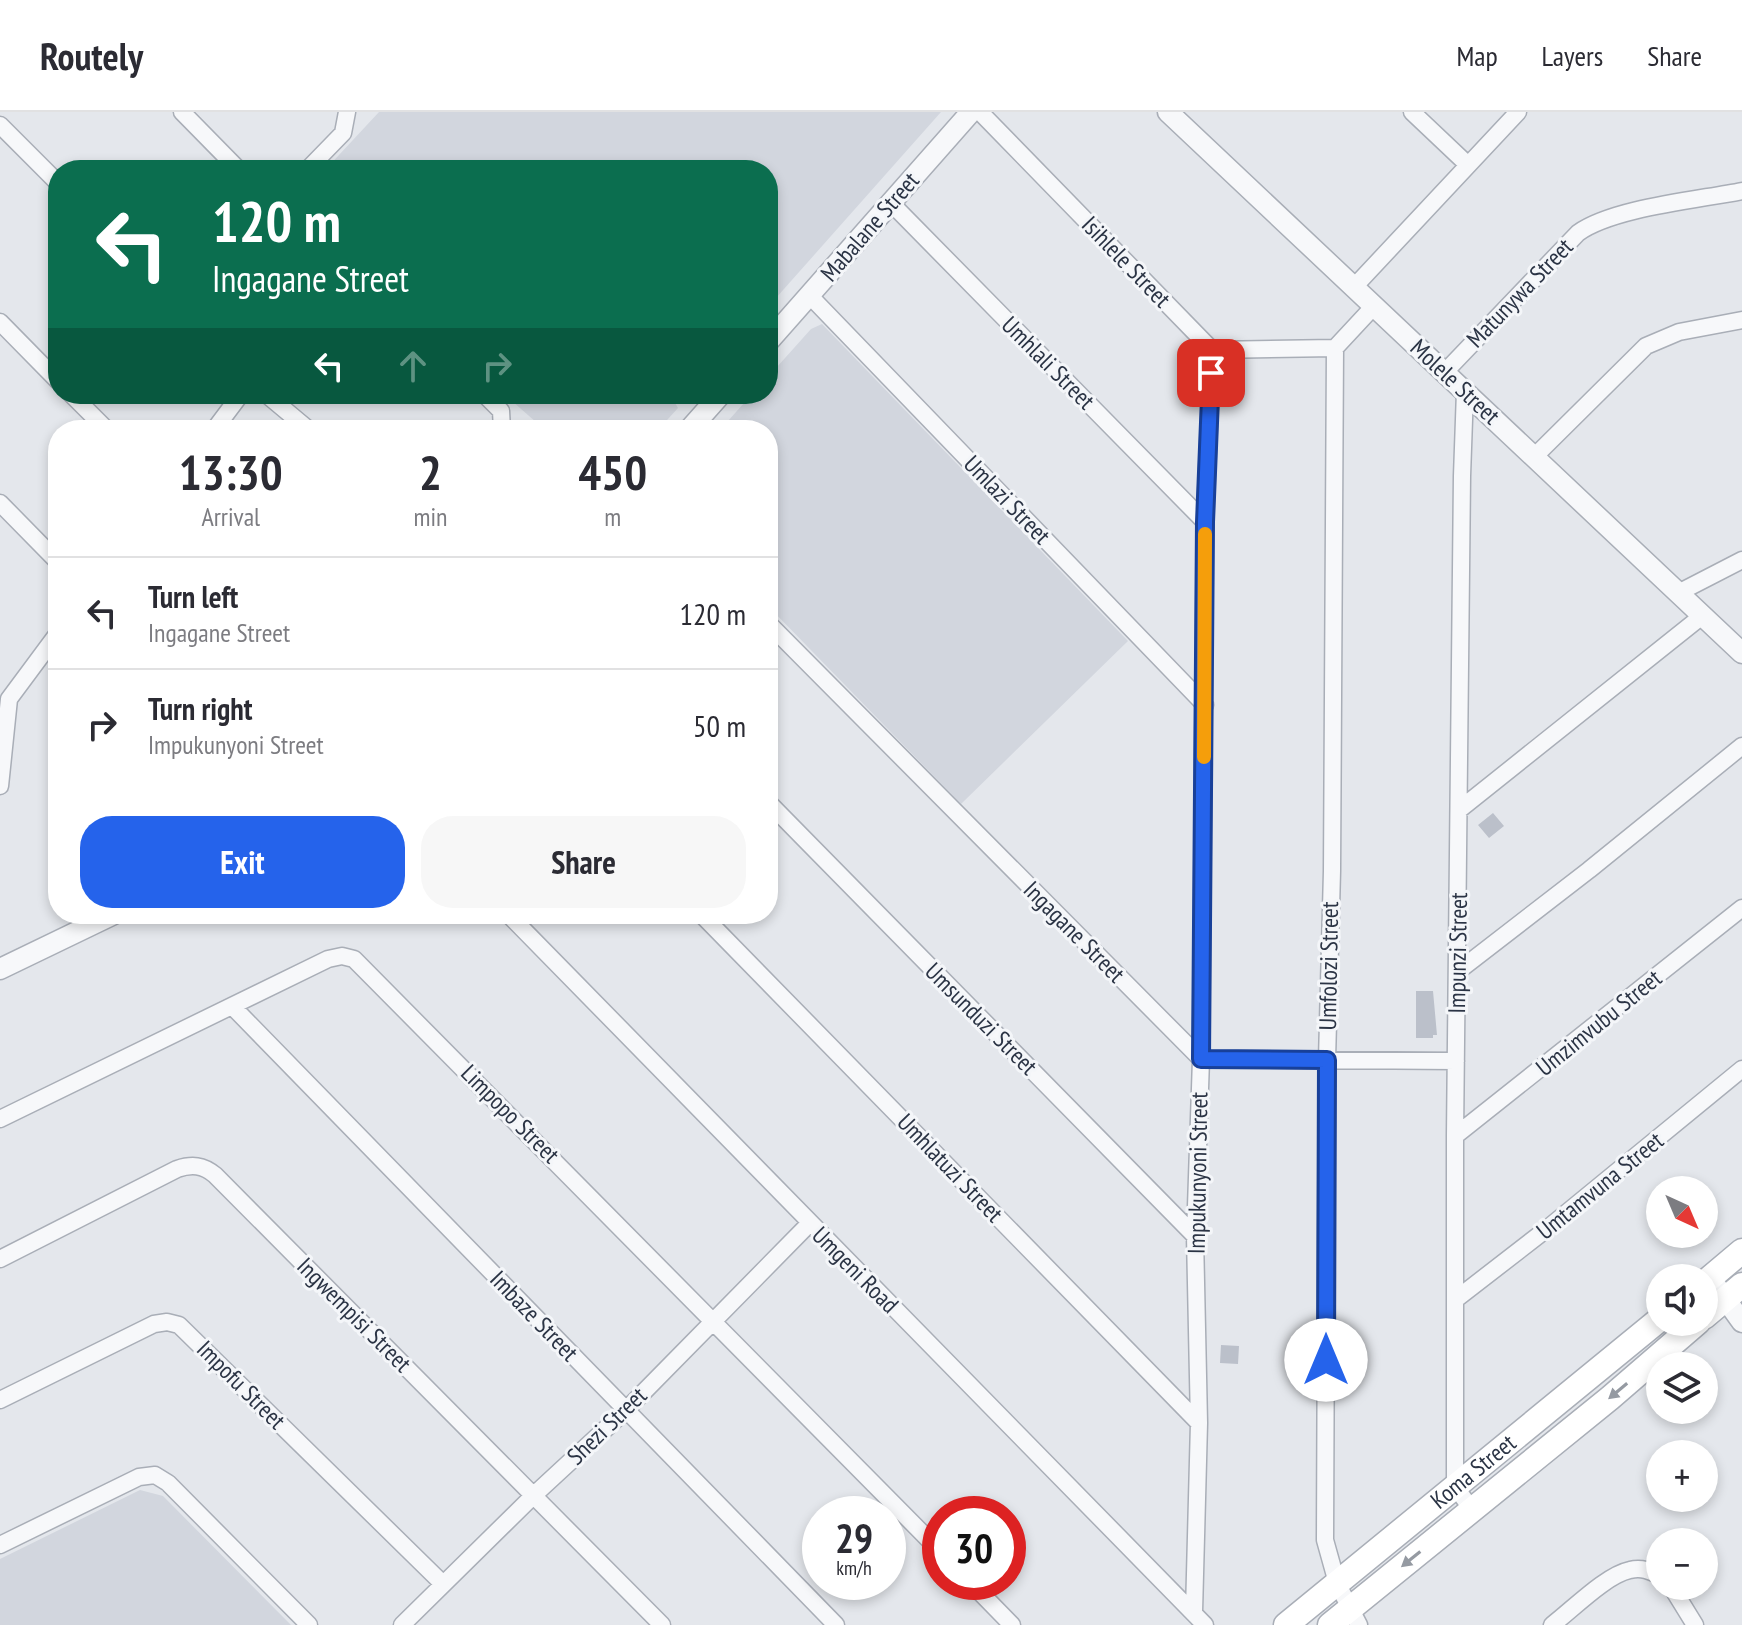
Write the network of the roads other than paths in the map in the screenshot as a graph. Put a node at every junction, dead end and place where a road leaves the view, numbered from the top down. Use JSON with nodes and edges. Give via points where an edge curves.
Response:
{"nodes":[{"id":1,"x":182,"y":112,"type":"edge"},
{"id":2,"x":347,"y":112,"type":"edge"},
{"id":3,"x":971,"y":112,"type":"edge"},
{"id":4,"x":980,"y":112,"type":"edge"},
{"id":5,"x":1168,"y":112,"type":"edge"},
{"id":6,"x":1412,"y":112,"type":"edge"},
{"id":7,"x":1518,"y":112,"type":"edge"},
{"id":8,"x":0,"y":125,"type":"edge"},
{"id":9,"x":229,"y":160,"type":"edge"},
{"id":10,"x":317,"y":160,"type":"edge"},
{"id":11,"x":1468,"y":165,"type":"junction"},
{"id":12,"x":48,"y":173,"type":"edge"},
{"id":13,"x":1742,"y":191,"type":"edge"},
{"id":14,"x":891,"y":203,"type":"junction"},
{"id":15,"x":1355,"y":286,"type":"junction"},
{"id":16,"x":810,"y":296,"type":"junction"},
{"id":17,"x":1375,"y":305,"type":"junction"},
{"id":18,"x":1742,"y":320,"type":"edge"},
{"id":19,"x":0,"y":322,"type":"edge"},
{"id":20,"x":778,"y":331,"type":"edge"},
{"id":21,"x":1335,"y":348,"type":"junction"},
{"id":22,"x":1212,"y":350,"type":"junction"},
{"id":23,"x":48,"y":371,"type":"edge"},
{"id":24,"x":1444,"y":373,"type":"junction"},
{"id":25,"x":1465,"y":391,"type":"junction"},
{"id":26,"x":81,"y":404,"type":"edge"},
{"id":27,"x":278,"y":404,"type":"edge"},
{"id":28,"x":712,"y":404,"type":"edge"},
{"id":29,"x":97,"y":420,"type":"edge"},
{"id":30,"x":297,"y":420,"type":"edge"},
{"id":31,"x":698,"y":420,"type":"edge"},
{"id":32,"x":1534,"y":457,"type":"junction"},
{"id":33,"x":0,"y":503,"type":"edge"},
{"id":34,"x":1205,"y":522,"type":"junction"},
{"id":35,"x":48,"y":552,"type":"edge"},
{"id":36,"x":1742,"y":560,"type":"edge"},
{"id":37,"x":1678,"y":593,"type":"junction"},
{"id":38,"x":1702,"y":616,"type":"junction"},
{"id":39,"x":778,"y":633,"type":"edge"},
{"id":40,"x":48,"y":645,"type":"edge"},
{"id":41,"x":1742,"y":653,"type":"edge"},
{"id":42,"x":5,"y":697,"type":"edge"},
{"id":43,"x":1205,"y":705,"type":"junction"},
{"id":44,"x":1742,"y":746,"type":"edge"},
{"id":45,"x":0,"y":786,"type":"edge"},
{"id":46,"x":1459,"y":810,"type":"junction"},
{"id":47,"x":778,"y":812,"type":"edge"},
{"id":48,"x":1742,"y":908,"type":"edge"},
{"id":49,"x":93,"y":924,"type":"edge"},
{"id":50,"x":518,"y":924,"type":"edge"},
{"id":51,"x":711,"y":924,"type":"edge"},
{"id":52,"x":0,"y":969,"type":"edge"},
{"id":53,"x":1457,"y":972,"type":"junction"},
{"id":54,"x":232,"y":1006,"type":"junction"},
{"id":55,"x":1201,"y":1059,"type":"junction"},
{"id":56,"x":1327,"y":1060,"type":"junction"},
{"id":57,"x":1456,"y":1061,"type":"junction"},
{"id":58,"x":1742,"y":1069,"type":"edge"},
{"id":59,"x":0,"y":1119,"type":"edge"},
{"id":60,"x":1455,"y":1136,"type":"junction"},
{"id":61,"x":809,"y":1224,"type":"junction"},
{"id":62,"x":1195,"y":1236,"type":"junction"},
{"id":63,"x":1742,"y":1251,"type":"edge"},
{"id":64,"x":0,"y":1259,"type":"edge"},
{"id":65,"x":1718,"y":1272,"type":"edge"},
{"id":66,"x":1734,"y":1291,"type":"edge"},
{"id":67,"x":1455,"y":1300,"type":"junction"},
{"id":68,"x":1718,"y":1305,"type":"edge"},
{"id":69,"x":713,"y":1319,"type":"junction"},
{"id":70,"x":1742,"y":1322,"type":"edge"},
{"id":71,"x":1646,"y":1330,"type":"edge"},
{"id":72,"x":1681,"y":1336,"type":"edge"},
{"id":73,"x":0,"y":1400,"type":"edge"},
{"id":74,"x":626,"y":1410,"type":"junction"},
{"id":75,"x":1199,"y":1423,"type":"junction"},
{"id":76,"x":1455,"y":1486,"type":"junction"},
{"id":77,"x":534,"y":1495,"type":"junction"},
{"id":78,"x":1472,"y":1510,"type":"junction"},
{"id":79,"x":922,"y":1533,"type":"edge"},
{"id":80,"x":0,"y":1545,"type":"edge"},
{"id":81,"x":1646,"y":1569,"type":"edge"},
{"id":82,"x":1337,"y":1583,"type":"junction"},
{"id":83,"x":443,"y":1584,"type":"junction"},
{"id":84,"x":988,"y":1600,"type":"edge"},
{"id":85,"x":1680,"y":1600,"type":"edge"},
{"id":86,"x":1354,"y":1617,"type":"edge"},
{"id":87,"x":1199,"y":1619,"type":"edge"},
{"id":88,"x":309,"y":1625,"type":"edge"},
{"id":89,"x":402,"y":1625,"type":"edge"},
{"id":90,"x":662,"y":1625,"type":"edge"},
{"id":91,"x":836,"y":1625,"type":"edge"},
{"id":92,"x":1012,"y":1625,"type":"edge"},
{"id":93,"x":1286,"y":1625,"type":"edge"},
{"id":94,"x":1330,"y":1625,"type":"edge"},
{"id":95,"x":1552,"y":1625,"type":"edge"},
{"id":96,"x":1695,"y":1625,"type":"edge"}],
"edges":[{"from":1,"to":9,"type":"street"},
{"from":2,"to":10,"type":"street","via":[[343,133]]},
{"from":3,"to":14,"type":"street","name":"Mabalane Street"},
{"from":4,"to":22,"type":"street","name":"Isihlele Street"},
{"from":5,"to":15,"type":"street","name":"Molele Street"},
{"from":6,"to":11,"type":"street"},
{"from":7,"to":11,"type":"street"},
{"from":8,"to":12,"type":"street"},
{"from":11,"to":15,"type":"street"},
{"from":13,"to":24,"type":"street","name":"Matunywa Street","via":[[1589,225]]},
{"from":14,"to":16,"type":"street","name":"Mabalane Street"},
{"from":14,"to":34,"type":"street","name":"Umhlali Street"},
{"from":15,"to":17,"type":"street","name":"Molele Street"},
{"from":16,"to":20,"type":"street","name":"Mabalane Street"},
{"from":16,"to":43,"type":"street","name":"Umlazi Street"},
{"from":17,"to":21,"type":"street"},
{"from":17,"to":24,"type":"street","name":"Molele Street"},
{"from":18,"to":32,"type":"street","via":[[1679,332],[1646,346]]},
{"from":19,"to":23,"type":"street"},
{"from":21,"to":22,"type":"street"},
{"from":21,"to":56,"type":"street","name":"Umfolozi Street"},
{"from":22,"to":34,"type":"street","name":"Impukunyoni Street"},
{"from":24,"to":25,"type":"street","name":"Molele Street"},
{"from":25,"to":32,"type":"street","name":"Molele Street"},
{"from":25,"to":46,"type":"street","name":"Impunzi Street"},
{"from":26,"to":29,"type":"street"},
{"from":27,"to":30,"type":"street"},
{"from":28,"to":31,"type":"street"},
{"from":32,"to":37,"type":"street","name":"Molele Street"},
{"from":33,"to":35,"type":"street"},
{"from":34,"to":43,"type":"street","name":"Impukunyoni Street"},
{"from":36,"to":37,"type":"street"},
{"from":37,"to":38,"type":"street","name":"Molele Street"},
{"from":38,"to":41,"type":"street","name":"Molele Street"},
{"from":38,"to":46,"type":"street"},
{"from":39,"to":55,"type":"street","name":"Ingagane Street"},
{"from":40,"to":42,"type":"street"},
{"from":42,"to":45,"type":"street"},
{"from":43,"to":55,"type":"street","name":"Impukunyoni Street"},
{"from":44,"to":53,"type":"street"},
{"from":46,"to":53,"type":"street","name":"Impunzi Street"},
{"from":47,"to":62,"type":"street","name":"Umsunduzi Street"},
{"from":48,"to":60,"type":"street","name":"Umzimvubu Street"},
{"from":49,"to":52,"type":"street"},
{"from":50,"to":61,"type":"street","name":"Umgeni Road"},
{"from":51,"to":75,"type":"street","name":"Umhlatuzi Street"},
{"from":53,"to":57,"type":"street","name":"Impunzi Street"},
{"from":54,"to":59,"type":"street","name":"Limpopo Street"},
{"from":54,"to":69,"type":"street","name":"Limpopo Street","via":[[332,957],[358,961]]},
{"from":54,"to":74,"type":"street","name":"Imbaze Street"},
{"from":55,"to":56,"type":"street"},
{"from":55,"to":62,"type":"street","name":"Impukunyoni Street"},
{"from":56,"to":57,"type":"street"},
{"from":56,"to":82,"type":"street","name":"Umfolozi Street","via":[[1325,1540]]},
{"from":57,"to":60,"type":"street","name":"Impunzi Street"},
{"from":58,"to":67,"type":"street","name":"Umtamvuna Street"},
{"from":60,"to":67,"type":"street","name":"Impunzi Street"},
{"from":61,"to":69,"type":"street","name":"Shezi Street"},
{"from":61,"to":87,"type":"street","name":"Umgeni Road"},
{"from":62,"to":75,"type":"street","name":"Impukunyoni Street"},
{"from":63,"to":65,"type":"main road"},
{"from":64,"to":77,"type":"street","name":"Ingwempisi Street","via":[[177,1169],[204,1167]]},
{"from":66,"to":68,"type":"main road"},
{"from":66,"to":70,"type":"street"},
{"from":67,"to":76,"type":"street","name":"Impunzi Street"},
{"from":69,"to":74,"type":"street","name":"Shezi Street"},
{"from":69,"to":79,"type":"street","name":"Limpopo Street"},
{"from":71,"to":76,"type":"main road","name":"Koma Street"},
{"from":72,"to":78,"type":"main road","name":"Koma Street","one_way":true},
{"from":73,"to":83,"type":"street","name":"Impofu Street","via":[[154,1324],[179,1325]]},
{"from":74,"to":77,"type":"street","name":"Shezi Street"},
{"from":74,"to":91,"type":"street","name":"Imbaze Street"},
{"from":75,"to":87,"type":"street","name":"Impukunyoni Street"},
{"from":76,"to":78,"type":"street"},
{"from":76,"to":82,"type":"main road","name":"Koma Street"},
{"from":77,"to":83,"type":"street","name":"Shezi Street"},
{"from":77,"to":90,"type":"street","name":"Ingwempisi Street"},
{"from":78,"to":86,"type":"main road","name":"Koma Street","one_way":true},
{"from":80,"to":88,"type":"street","via":[[139,1477],[155,1475]]},
{"from":81,"to":95,"type":"street","via":[[1613,1577]]},
{"from":82,"to":86,"type":"street","name":"Umfolozi Street"},
{"from":82,"to":93,"type":"main road","name":"Koma Street"},
{"from":83,"to":89,"type":"street","name":"Shezi Street"},
{"from":84,"to":92,"type":"street"},
{"from":85,"to":96,"type":"street"},
{"from":86,"to":94,"type":"main road","name":"Koma Street"}]}
